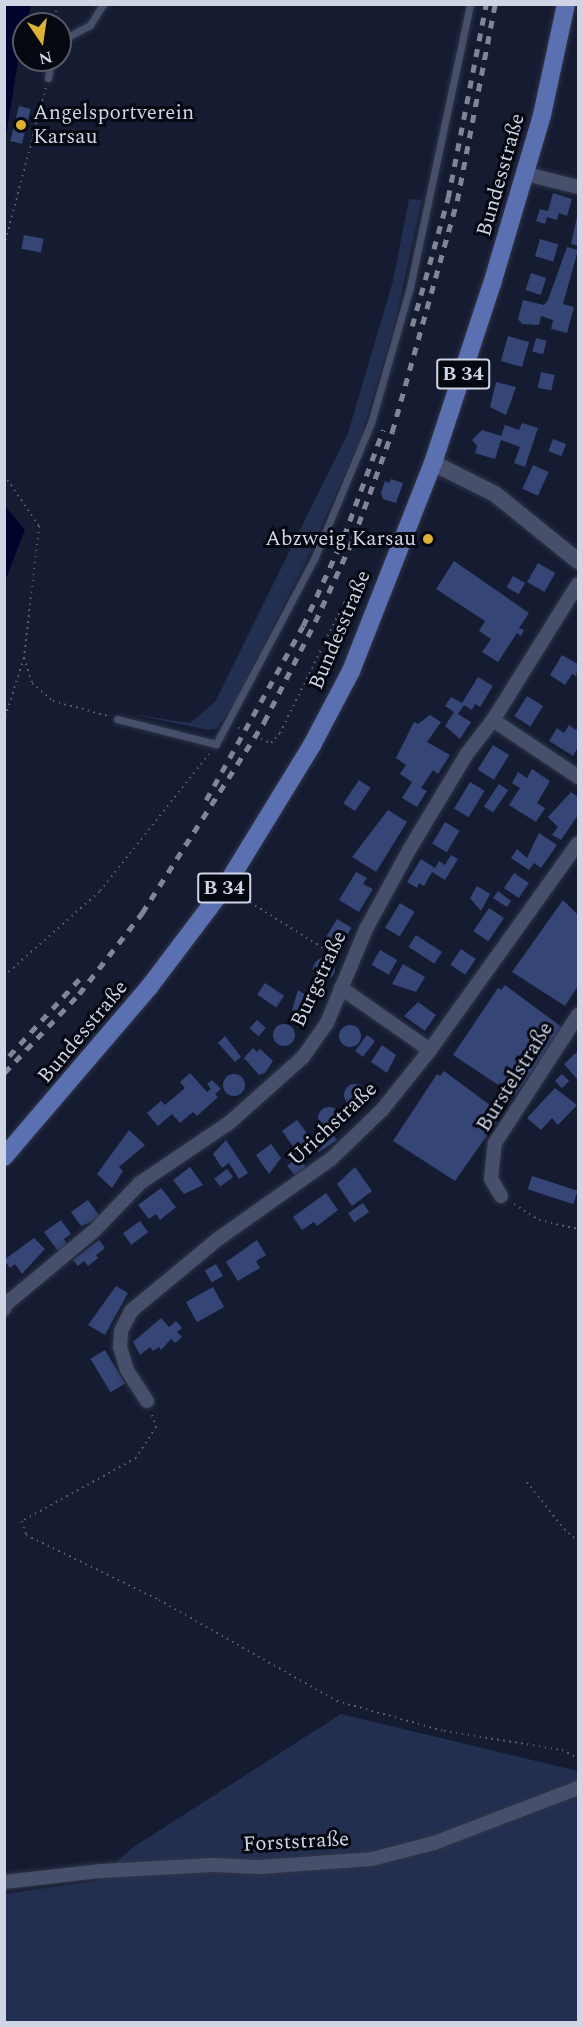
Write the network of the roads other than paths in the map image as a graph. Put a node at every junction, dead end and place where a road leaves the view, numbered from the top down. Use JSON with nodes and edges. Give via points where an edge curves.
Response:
{"nodes":[{"id":1,"x":103,"y":4,"type":"edge"},
{"id":2,"x":470,"y":4,"type":"edge"},
{"id":3,"x":566,"y":4,"type":"edge"},
{"id":4,"x":72,"y":34,"type":"edge"},
{"id":5,"x":49,"y":72,"type":"edge"},
{"id":6,"x":48,"y":78,"type":"road end"},
{"id":7,"x":526,"y":174,"type":"junction"},
{"id":8,"x":579,"y":187,"type":"edge"},
{"id":9,"x":433,"y":464,"type":"junction"},
{"id":10,"x":579,"y":561,"type":"edge"},
{"id":11,"x":579,"y":584,"type":"edge"},
{"id":12,"x":117,"y":719,"type":"road end"},
{"id":13,"x":493,"y":720,"type":"junction"},
{"id":14,"x":579,"y":777,"type":"edge"},
{"id":15,"x":579,"y":843,"type":"edge"},
{"id":16,"x":341,"y":988,"type":"junction"},
{"id":17,"x":579,"y":1015,"type":"edge"},
{"id":18,"x":430,"y":1050,"type":"junction"},
{"id":19,"x":4,"y":1157,"type":"edge"},
{"id":20,"x":501,"y":1196,"type":"road end"},
{"id":21,"x":4,"y":1309,"type":"edge"},
{"id":22,"x":147,"y":1401,"type":"road end"},
{"id":23,"x":579,"y":1788,"type":"edge"},
{"id":24,"x":4,"y":1882,"type":"edge"}],
"edges":[{"from":1,"to":4,"type":"lane","via":[[95,21]]},
{"from":2,"to":12,"type":"lane","via":[[410,287],[371,423],[314,559],[216,744]]},
{"from":3,"to":7,"type":"main road","name":"Bundesstraße","number":"B 34"},
{"from":5,"to":6,"type":"lane"},
{"from":7,"to":8,"type":"street"},
{"from":7,"to":9,"type":"main road","name":"Bundesstraße","number":"B 34"},
{"from":9,"to":10,"type":"street","via":[[495,494]]},
{"from":9,"to":19,"type":"main road","name":"Bundesstraße","number":"B 34","via":[[351,671],[312,745],[225,887],[136,1004]]},
{"from":11,"to":13,"type":"street","name":"Burgstraße"},
{"from":13,"to":14,"type":"street"},
{"from":13,"to":16,"type":"street","name":"Burgstraße","via":[[466,755],[409,850],[366,929]]},
{"from":15,"to":18,"type":"street","name":"Urichstraße"},
{"from":16,"to":18,"type":"street"},
{"from":16,"to":21,"type":"street","name":"Burgstraße","via":[[327,1023],[303,1057],[229,1123],[140,1183],[94,1231]]},
{"from":17,"to":20,"type":"street","name":"Burstelstraße","via":[[495,1143],[490,1179]]},
{"from":18,"to":22,"type":"street","name":"Urichstraße","via":[[382,1110],[331,1159],[218,1239],[131,1311],[121,1331],[120,1347],[127,1370]]},
{"from":23,"to":24,"type":"street","name":"Forststraße","via":[[434,1843],[372,1858],[259,1867],[213,1865],[101,1871]]}]}
